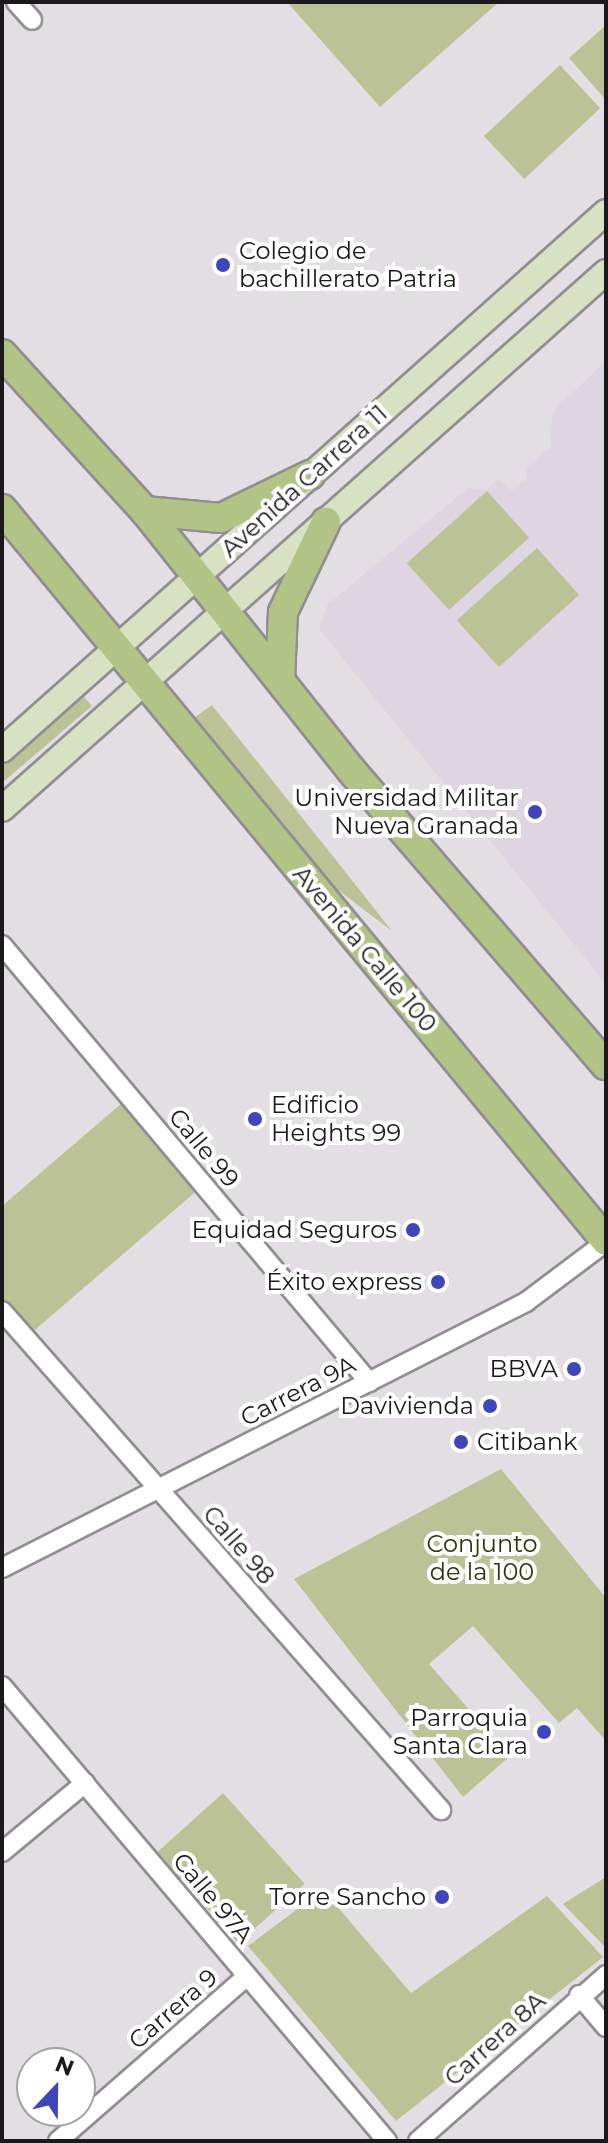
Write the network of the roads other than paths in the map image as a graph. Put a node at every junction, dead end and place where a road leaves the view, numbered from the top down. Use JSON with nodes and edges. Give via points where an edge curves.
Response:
{"nodes":[{"id":1,"x":16,"y":2,"type":"edge"},
{"id":2,"x":32,"y":20,"type":"dead end"},
{"id":3,"x":606,"y":212,"type":"edge"},
{"id":4,"x":606,"y":272,"type":"edge"},
{"id":5,"x":2,"y":354,"type":"edge"},
{"id":6,"x":310,"y":475,"type":"junction"},
{"id":7,"x":2,"y":509,"type":"edge"},
{"id":8,"x":145,"y":511,"type":"junction"},
{"id":9,"x":326,"y":522,"type":"junction"},
{"id":10,"x":198,"y":576,"type":"junction"},
{"id":11,"x":225,"y":611,"type":"junction"},
{"id":12,"x":117,"y":649,"type":"junction"},
{"id":13,"x":280,"y":680,"type":"junction"},
{"id":14,"x":144,"y":683,"type":"junction"},
{"id":15,"x":2,"y":750,"type":"edge"},
{"id":16,"x":2,"y":809,"type":"edge"},
{"id":17,"x":2,"y":945,"type":"edge"},
{"id":18,"x":606,"y":1065,"type":"edge"},
{"id":19,"x":606,"y":1241,"type":"edge"},
{"id":20,"x":2,"y":1311,"type":"edge"},
{"id":21,"x":369,"y":1382,"type":"junction"},
{"id":22,"x":157,"y":1490,"type":"junction"},
{"id":23,"x":2,"y":1568,"type":"edge"},
{"id":24,"x":2,"y":1686,"type":"edge"},
{"id":25,"x":85,"y":1783,"type":"junction"},
{"id":26,"x":441,"y":1810,"type":"dead end"},
{"id":27,"x":2,"y":1852,"type":"edge"},
{"id":28,"x":606,"y":1975,"type":"edge"},
{"id":29,"x":247,"y":1976,"type":"junction"},
{"id":30,"x":579,"y":1995,"type":"junction"},
{"id":31,"x":606,"y":2027,"type":"edge"},
{"id":32,"x":58,"y":2141,"type":"edge"},
{"id":33,"x":387,"y":2141,"type":"edge"},
{"id":34,"x":418,"y":2141,"type":"edge"}],
"edges":[{"from":1,"to":2,"type":"street"},
{"from":3,"to":6,"type":"main road","name":"Avenida Carrera 11"},
{"from":4,"to":9,"type":"main road","name":"Avenida Carrera 11"},
{"from":5,"to":8,"type":"main road"},
{"from":6,"to":8,"type":"main road","via":[[221,518]]},
{"from":6,"to":10,"type":"main road","name":"Avenida Carrera 11"},
{"from":7,"to":12,"type":"main road","name":"Avenida Calle 100"},
{"from":8,"to":10,"type":"main road"},
{"from":9,"to":11,"type":"main road","name":"Avenida Carrera 11"},
{"from":9,"to":13,"type":"main road","via":[[283,612]]},
{"from":10,"to":11,"type":"main road"},
{"from":10,"to":12,"type":"main road","name":"Avenida Carrera 11"},
{"from":11,"to":13,"type":"main road"},
{"from":11,"to":14,"type":"main road","name":"Avenida Carrera 11"},
{"from":12,"to":14,"type":"main road","name":"Avenida Calle 100"},
{"from":12,"to":15,"type":"main road","name":"Avenida Carrera 11"},
{"from":13,"to":18,"type":"main road"},
{"from":14,"to":16,"type":"main road","name":"Avenida Carrera 11"},
{"from":14,"to":19,"type":"main road","name":"Avenida Calle 100"},
{"from":17,"to":21,"type":"street","name":"Calle 99"},
{"from":19,"to":21,"type":"street","name":"Carrera 9A","via":[[550,1288]]},
{"from":20,"to":22,"type":"street","name":"Calle 98"},
{"from":21,"to":22,"type":"street","name":"Carrera 9A"},
{"from":22,"to":23,"type":"street","name":"Carrera 9A"},
{"from":22,"to":26,"type":"street","name":"Calle 98"},
{"from":24,"to":25,"type":"street","name":"Calle 97A"},
{"from":25,"to":27,"type":"street"},
{"from":25,"to":29,"type":"street","name":"Calle 97A"},
{"from":28,"to":30,"type":"street","name":"Carrera 8A"},
{"from":29,"to":32,"type":"street","name":"Carrera 9"},
{"from":29,"to":33,"type":"street","name":"Calle 97A"},
{"from":30,"to":31,"type":"street"},
{"from":30,"to":34,"type":"street","name":"Carrera 8A"}]}
